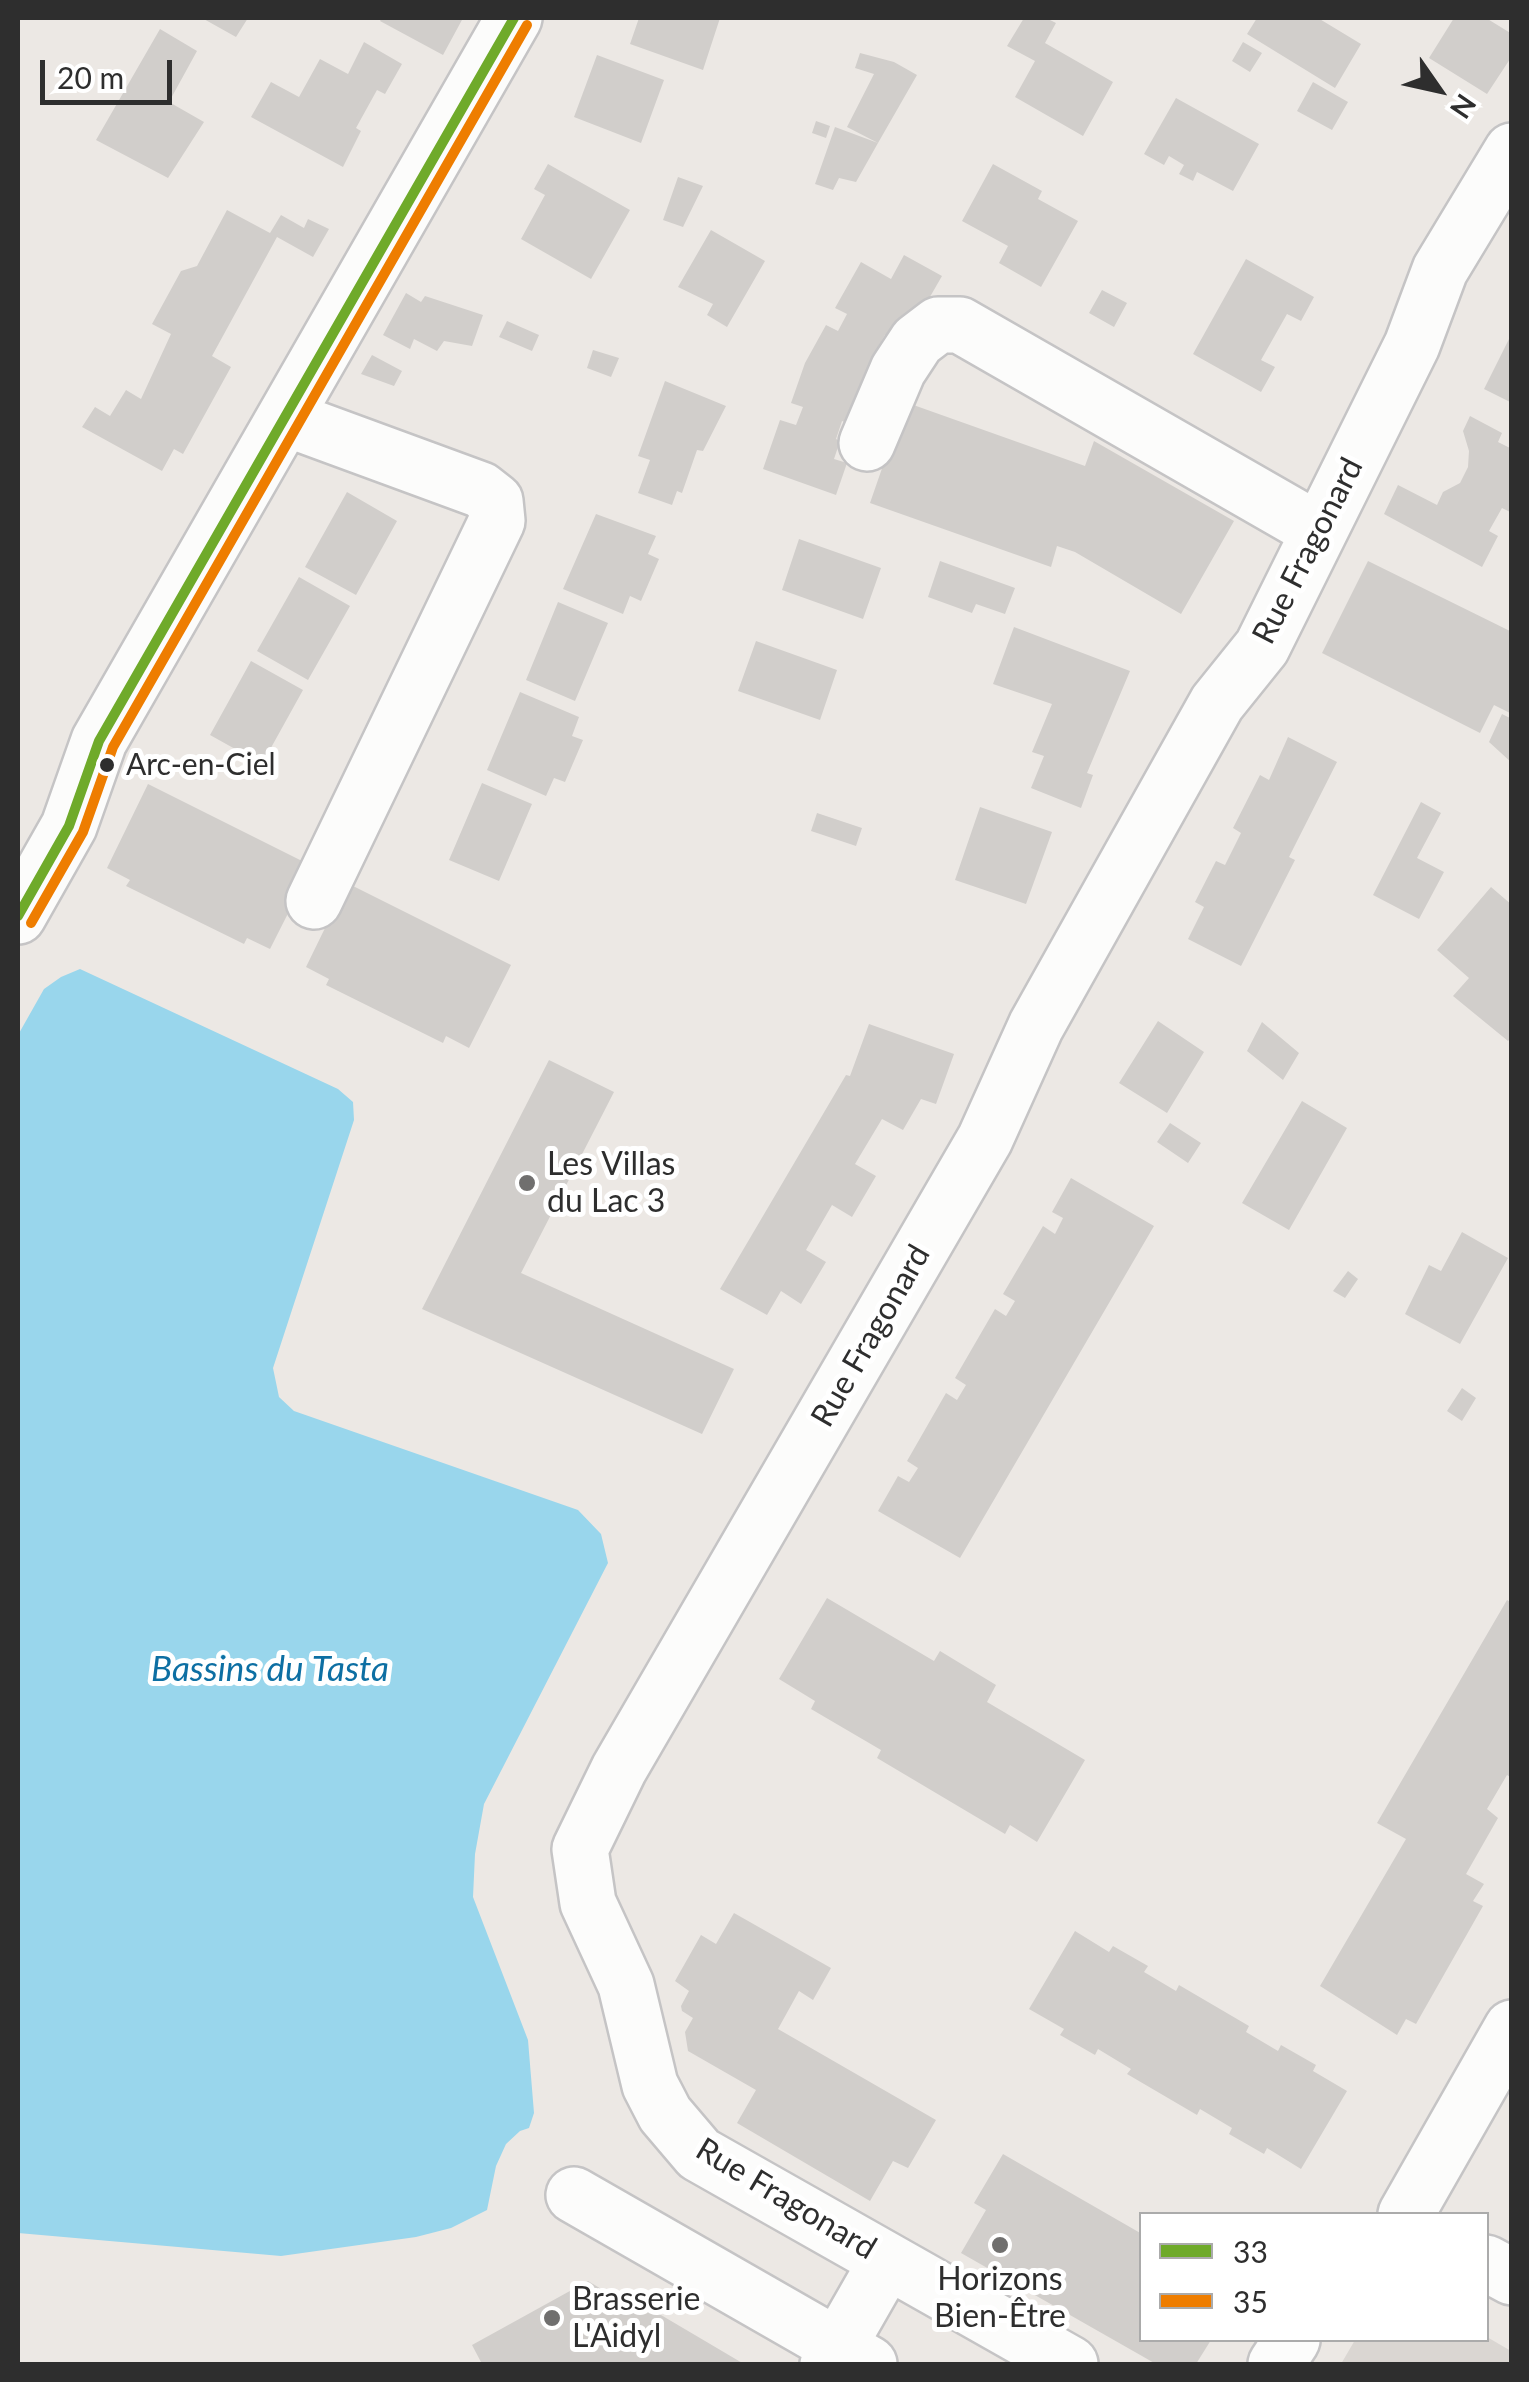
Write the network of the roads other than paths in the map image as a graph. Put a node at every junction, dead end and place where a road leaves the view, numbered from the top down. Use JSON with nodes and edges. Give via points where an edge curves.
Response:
{"nodes":[{"id":1,"x":514,"y":18,"type":"edge"},
{"id":2,"x":1512,"y":151,"type":"edge"},
{"id":3,"x":284,"y":418,"type":"junction"},
{"id":4,"x":867,"y":443,"type":"dead end"},
{"id":5,"x":1319,"y":532,"type":"junction"},
{"id":6,"x":100,"y":741,"type":"junction"},
{"id":7,"x":18,"y":845,"type":"edge"},
{"id":8,"x":314,"y":901,"type":"dead end"},
{"id":9,"x":18,"y":916,"type":"edge"},
{"id":10,"x":1512,"y":2028,"type":"edge"},
{"id":11,"x":574,"y":2194,"type":"dead end"},
{"id":12,"x":1407,"y":2212,"type":"edge"},
{"id":13,"x":887,"y":2261,"type":"junction"},
{"id":14,"x":1489,"y":2265,"type":"edge"},
{"id":15,"x":1512,"y":2277,"type":"edge"},
{"id":16,"x":1291,"y":2342,"type":"edge"},
{"id":17,"x":845,"y":2359,"type":"edge"},
{"id":18,"x":1070,"y":2364,"type":"edge"},
{"id":19,"x":1276,"y":2364,"type":"edge"}],
"edges":[{"from":1,"to":3,"type":"street"},
{"from":2,"to":5,"type":"street","name":"Rue Fragonard","via":[[1440,270],[1412,345]]},
{"from":3,"to":6,"type":"street"},
{"from":3,"to":8,"type":"street","via":[[482,490],[494,501],[497,521]]},
{"from":4,"to":5,"type":"street","via":[[917,341],[938,325],[960,325]]},
{"from":5,"to":13,"type":"street","name":"Rue Fragonard","via":[[1262,647],[1216,704],[1036,1026],[985,1139],[619,1769],[580,1849],[588,1903],[626,1985],[650,2085],[664,2114],[700,2154]]},
{"from":6,"to":7,"type":"street","via":[[62,779]]},
{"from":6,"to":9,"type":"street","via":[[69,826]]},
{"from":10,"to":12,"type":"street"},
{"from":11,"to":17,"type":"street"},
{"from":13,"to":17,"type":"street"},
{"from":13,"to":18,"type":"street","name":"Rue Fragonard"},
{"from":14,"to":15,"type":"street"},
{"from":16,"to":19,"type":"street"}]}
